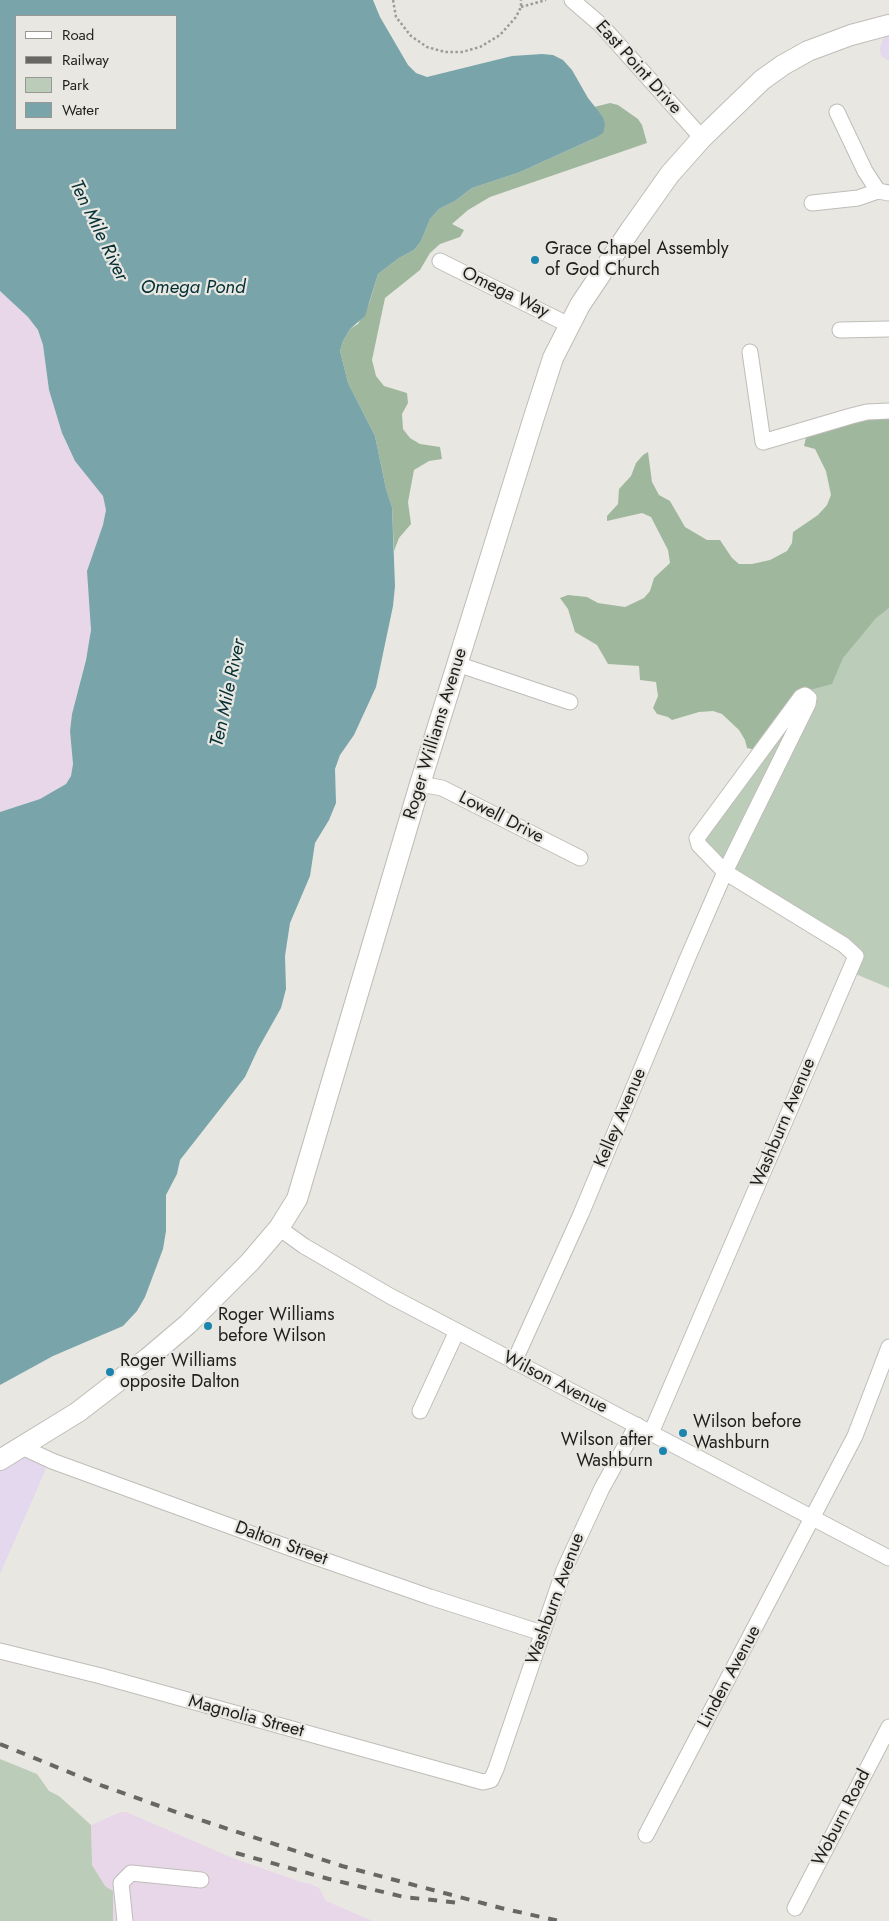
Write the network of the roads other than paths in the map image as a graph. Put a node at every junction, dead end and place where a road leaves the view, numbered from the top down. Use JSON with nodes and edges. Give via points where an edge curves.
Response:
{"nodes":[{"id":1,"x":572,"y":0,"type":"edge"},
{"id":2,"x":889,"y":25,"type":"edge"},
{"id":3,"x":837,"y":112,"type":"dead end"},
{"id":4,"x":702,"y":138,"type":"junction"},
{"id":5,"x":883,"y":192,"type":"edge"},
{"id":6,"x":812,"y":203,"type":"dead end"},
{"id":7,"x":440,"y":261,"type":"dead end"},
{"id":8,"x":569,"y":325,"type":"junction"},
{"id":9,"x":889,"y":329,"type":"edge"},
{"id":10,"x":840,"y":330,"type":"dead end"},
{"id":11,"x":750,"y":352,"type":"dead end"},
{"id":12,"x":889,"y":412,"type":"edge"},
{"id":13,"x":457,"y":664,"type":"junction"},
{"id":14,"x":570,"y":702,"type":"dead end"},
{"id":15,"x":420,"y":784,"type":"junction"},
{"id":16,"x":580,"y":858,"type":"dead end"},
{"id":17,"x":725,"y":872,"type":"junction"},
{"id":18,"x":279,"y":1228,"type":"junction"},
{"id":19,"x":457,"y":1331,"type":"junction"},
{"id":20,"x":889,"y":1347,"type":"edge"},
{"id":21,"x":514,"y":1362,"type":"junction"},
{"id":22,"x":420,"y":1411,"type":"dead end"},
{"id":23,"x":644,"y":1429,"type":"junction"},
{"id":24,"x":22,"y":1447,"type":"junction"},
{"id":25,"x":0,"y":1460,"type":"edge"},
{"id":26,"x":813,"y":1519,"type":"junction"},
{"id":27,"x":889,"y":1558,"type":"edge"},
{"id":28,"x":542,"y":1633,"type":"junction"},
{"id":29,"x":0,"y":1651,"type":"edge"},
{"id":30,"x":889,"y":1727,"type":"edge"},
{"id":31,"x":491,"y":1780,"type":"joint"},
{"id":32,"x":646,"y":1835,"type":"dead end"},
{"id":33,"x":201,"y":1880,"type":"dead end"},
{"id":34,"x":795,"y":1908,"type":"dead end"},
{"id":35,"x":125,"y":1921,"type":"edge"}],
"edges":[{"from":1,"to":4,"type":"street","name":"East Point Drive","via":[[601,25]]},
{"from":2,"to":4,"type":"main road","name":"Roger Williams Avenue","via":[[826,44],[783,65],[762,80]]},
{"from":3,"to":5,"type":"street","via":[[865,171]]},
{"from":4,"to":8,"type":"main road","name":"Roger Williams Avenue","via":[[670,174],[630,229]]},
{"from":5,"to":6,"type":"street"},
{"from":7,"to":8,"type":"street","name":"Omega Way"},
{"from":8,"to":13,"type":"main road","name":"Roger Williams Avenue","via":[[553,358]]},
{"from":9,"to":10,"type":"street"},
{"from":11,"to":12,"type":"street","via":[[763,442],[866,412]]},
{"from":13,"to":14,"type":"street"},
{"from":13,"to":15,"type":"main road","name":"Roger Williams Avenue"},
{"from":15,"to":16,"type":"street","name":"Lowell Drive","via":[[442,788]]},
{"from":15,"to":18,"type":"main road","name":"Roger Williams Avenue","via":[[306,1172],[297,1199]]},
{"from":17,"to":17,"type":"street","name":"Kelley Avenue","via":[[699,845],[697,838],[806,695],[808,704]]},
{"from":17,"to":21,"type":"street","name":"Kelley Avenue","via":[[581,1214]]},
{"from":17,"to":23,"type":"street","name":"Washburn Avenue","via":[[844,945],[856,956]]},
{"from":18,"to":19,"type":"street","name":"Wilson Avenue","via":[[390,1296]]},
{"from":18,"to":24,"type":"main road","name":"Roger Williams Avenue","via":[[188,1324],[78,1412]]},
{"from":19,"to":21,"type":"street","name":"Wilson Avenue"},
{"from":19,"to":22,"type":"street"},
{"from":20,"to":26,"type":"street","name":"Linden Avenue","via":[[855,1436]]},
{"from":21,"to":23,"type":"street","name":"Wilson Avenue"},
{"from":23,"to":26,"type":"street","name":"Wilson Avenue"},
{"from":23,"to":28,"type":"street","name":"Washburn Avenue","via":[[602,1488],[580,1532]]},
{"from":24,"to":25,"type":"main road","name":"Roger Williams Avenue"},
{"from":24,"to":28,"type":"street","name":"Dalton Street","via":[[52,1461],[301,1552]]},
{"from":26,"to":27,"type":"street","name":"Wilson Avenue"},
{"from":26,"to":32,"type":"street","name":"Linden Avenue"},
{"from":28,"to":31,"type":"street","name":"Washburn Avenue"},
{"from":29,"to":31,"type":"street","name":"Magnolia Street","via":[[483,1782]]},
{"from":30,"to":34,"type":"street","name":"Woburn Road"},
{"from":33,"to":35,"type":"street","via":[[131,1874],[121,1884]]}]}
